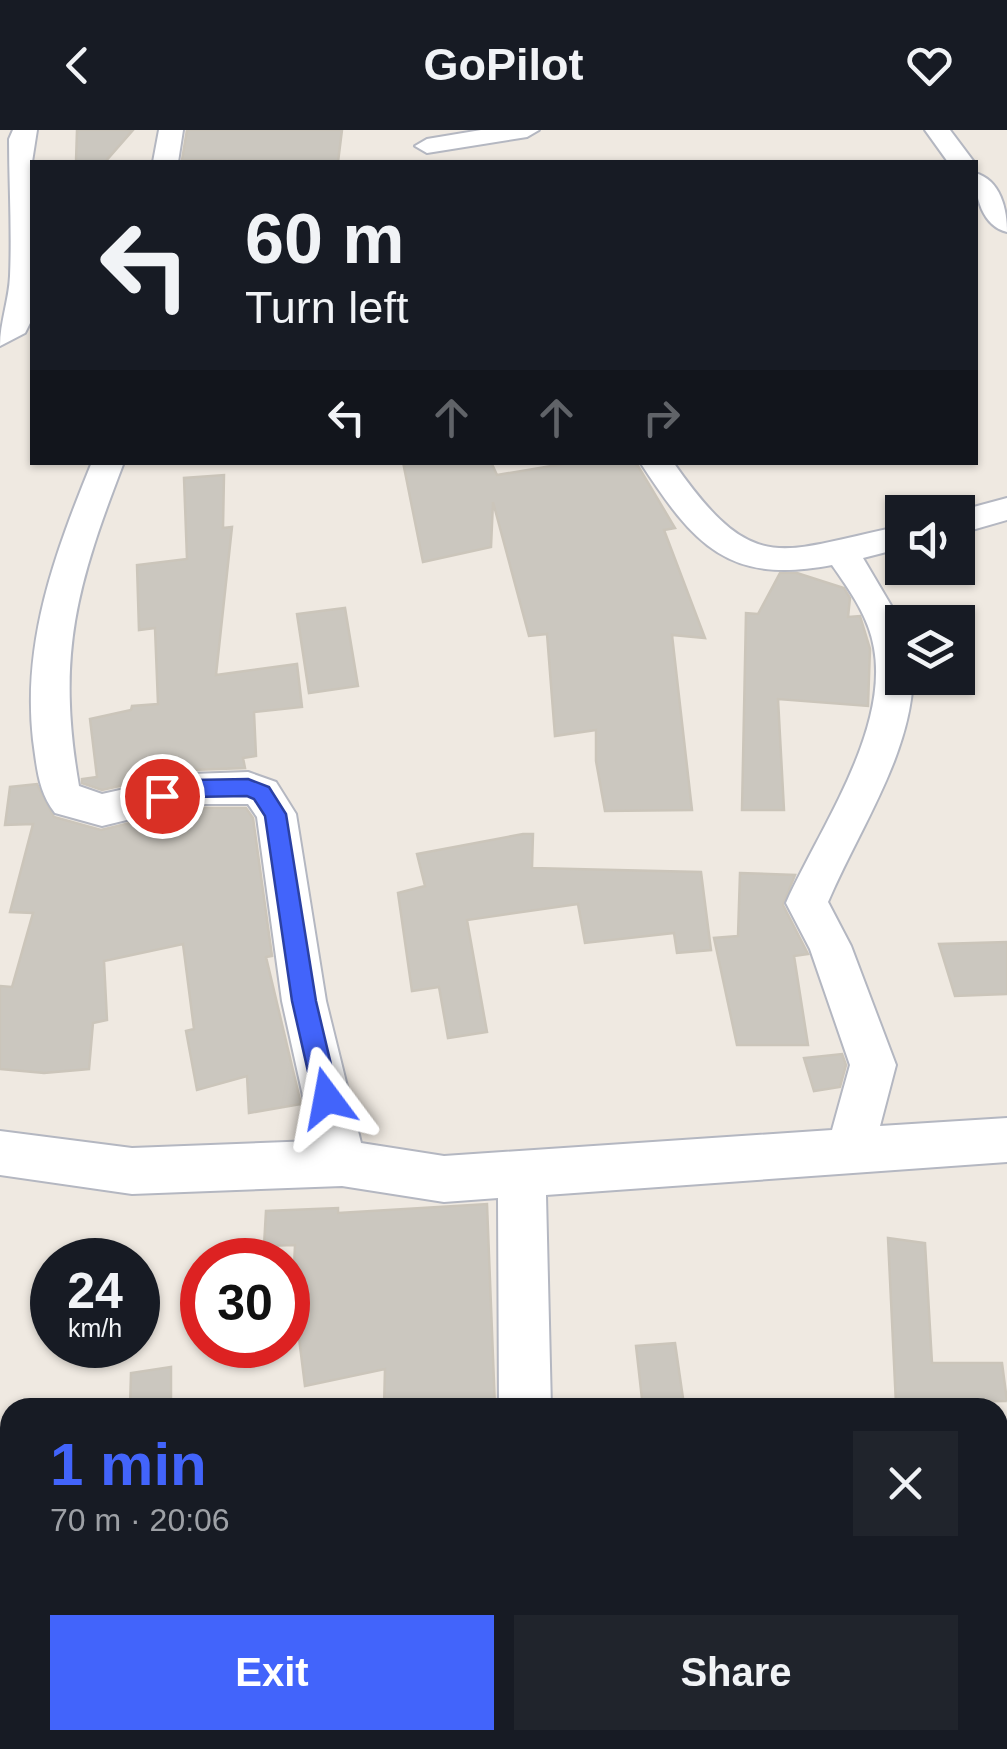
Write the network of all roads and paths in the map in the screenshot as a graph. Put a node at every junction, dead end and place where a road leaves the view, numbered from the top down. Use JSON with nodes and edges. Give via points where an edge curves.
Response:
{"nodes":[{"id":1,"x":25,"y":130,"type":"edge"},
{"id":2,"x":171,"y":130,"type":"edge"},
{"id":3,"x":527,"y":130,"type":"edge"},
{"id":4,"x":937,"y":130,"type":"edge"},
{"id":5,"x":428,"y":146,"type":"edge"},
{"id":6,"x":166,"y":160,"type":"edge"},
{"id":7,"x":960,"y":160,"type":"edge"},
{"id":8,"x":978,"y":185,"type":"edge"},
{"id":9,"x":1007,"y":224,"type":"edge"},
{"id":10,"x":0,"y":337,"type":"edge"},
{"id":11,"x":107,"y":465,"type":"edge"},
{"id":12,"x":658,"y":465,"type":"edge"},
{"id":13,"x":1007,"y":509,"type":"edge"},
{"id":14,"x":975,"y":518,"type":"edge"},
{"id":15,"x":885,"y":540,"type":"edge"},
{"id":16,"x":840,"y":551,"type":"junction"},
{"id":17,"x":1007,"y":1140,"type":"edge"},
{"id":18,"x":850,"y":1151,"type":"junction"},
{"id":19,"x":0,"y":1153,"type":"edge"},
{"id":20,"x":342,"y":1163,"type":"junction"},
{"id":21,"x":522,"y":1172,"type":"junction"},
{"id":22,"x":525,"y":1398,"type":"edge"}],
"edges":[{"from":1,"to":10,"type":"street","via":[[20,317]]},
{"from":2,"to":6,"type":"street"},
{"from":3,"to":5,"type":"street"},
{"from":4,"to":7,"type":"street"},
{"from":8,"to":9,"type":"street"},
{"from":11,"to":20,"type":"street","via":[[74,549],[53,644],[49,674],[60,790],[69,802],[102,810],[192,788],[262,793],[276,814],[304,1001]]},
{"from":12,"to":16,"type":"street","via":[[730,550],[781,560]]},
{"from":13,"to":14,"type":"street"},
{"from":15,"to":16,"type":"street"},
{"from":16,"to":18,"type":"street","via":[[880,612],[893,654],[878,751],[808,903],[873,1065]]},
{"from":17,"to":18,"type":"street"},
{"from":18,"to":21,"type":"street"},
{"from":19,"to":20,"type":"street","via":[[132,1171]]},
{"from":20,"to":21,"type":"street","via":[[444,1179]]},
{"from":21,"to":22,"type":"street"}]}
